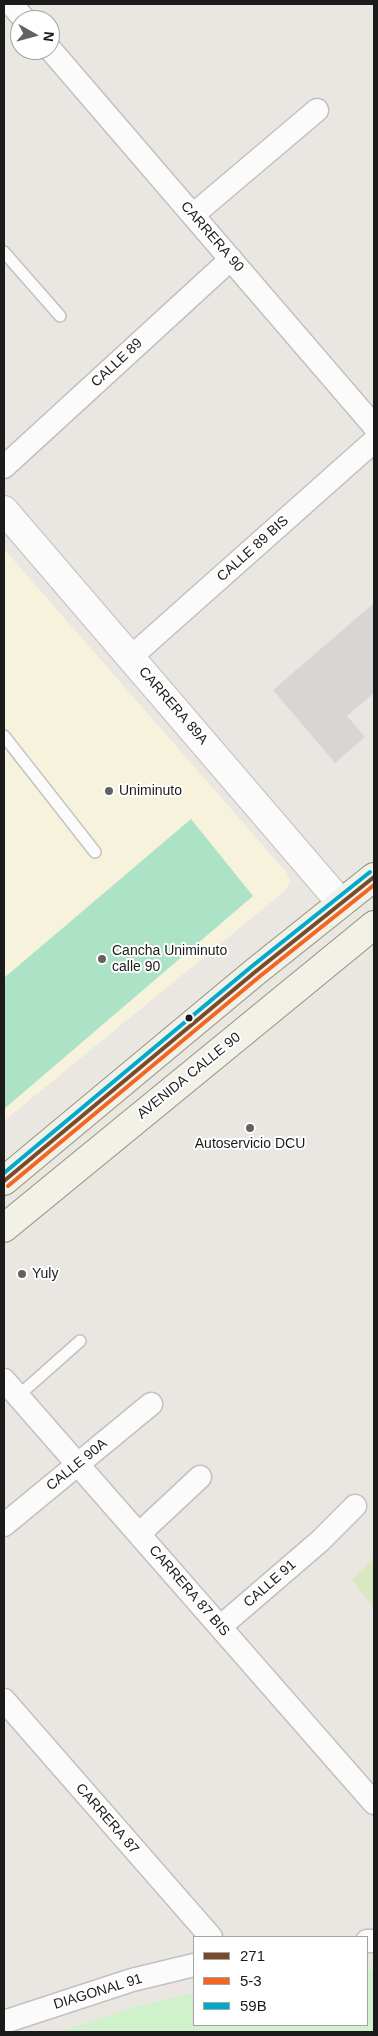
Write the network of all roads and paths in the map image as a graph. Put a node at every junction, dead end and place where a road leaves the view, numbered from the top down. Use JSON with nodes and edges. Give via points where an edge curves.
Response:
{"nodes":[{"id":1,"x":59,"y":60,"type":"edge"},
{"id":2,"x":317,"y":110,"type":"dead end"},
{"id":3,"x":193,"y":215,"type":"junction"},
{"id":4,"x":4,"y":252,"type":"edge"},
{"id":5,"x":231,"y":259,"type":"junction"},
{"id":6,"x":60,"y":316,"type":"dead end"},
{"id":7,"x":374,"y":426,"type":"edge"},
{"id":8,"x":374,"y":441,"type":"edge"},
{"id":9,"x":4,"y":467,"type":"edge"},
{"id":10,"x":4,"y":510,"type":"edge"},
{"id":11,"x":131,"y":657,"type":"junction"},
{"id":12,"x":4,"y":736,"type":"edge"},
{"id":13,"x":95,"y":852,"type":"dead end"},
{"id":14,"x":374,"y":876,"type":"edge"},
{"id":15,"x":341,"y":903,"type":"junction"},
{"id":16,"x":374,"y":925,"type":"edge"},
{"id":17,"x":4,"y":1181,"type":"edge"},
{"id":18,"x":4,"y":1228,"type":"edge"},
{"id":19,"x":80,"y":1341,"type":"dead end"},
{"id":20,"x":11,"y":1388,"type":"edge"},
{"id":21,"x":151,"y":1404,"type":"dead end"},
{"id":22,"x":78,"y":1464,"type":"junction"},
{"id":23,"x":200,"y":1477,"type":"dead end"},
{"id":24,"x":356,"y":1506,"type":"dead end"},
{"id":25,"x":4,"y":1525,"type":"edge"},
{"id":26,"x":139,"y":1534,"type":"junction"},
{"id":27,"x":220,"y":1627,"type":"junction"},
{"id":28,"x":4,"y":1700,"type":"edge"},
{"id":29,"x":374,"y":1804,"type":"edge"},
{"id":30,"x":210,"y":1936,"type":"edge"},
{"id":31,"x":193,"y":1965,"type":"edge"},
{"id":32,"x":4,"y":2022,"type":"edge"}],
"edges":[{"from":1,"to":3,"type":"street","name":"CARRERA 90"},
{"from":2,"to":3,"type":"street"},
{"from":3,"to":5,"type":"street","name":"CARRERA 90"},
{"from":4,"to":6,"type":"lane"},
{"from":5,"to":7,"type":"street","name":"CARRERA 90"},
{"from":5,"to":9,"type":"street","name":"CALLE 89"},
{"from":8,"to":11,"type":"street","name":"CALLE 89 BIS"},
{"from":10,"to":11,"type":"street","name":"CARRERA 89A"},
{"from":11,"to":15,"type":"street","name":"CARRERA 89A"},
{"from":12,"to":13,"type":"lane"},
{"from":14,"to":15,"type":"main road"},
{"from":15,"to":17,"type":"main road"},
{"from":16,"to":18,"type":"main road","name":"AVENIDA CALLE 90"},
{"from":19,"to":20,"type":"lane"},
{"from":20,"to":22,"type":"street","name":"CARRERA 87 BIS"},
{"from":21,"to":22,"type":"street","name":"CALLE 90A"},
{"from":22,"to":25,"type":"street","name":"CALLE 90A"},
{"from":22,"to":26,"type":"street","name":"CARRERA 87 BIS"},
{"from":23,"to":26,"type":"street"},
{"from":24,"to":27,"type":"street","name":"CALLE 91"},
{"from":26,"to":27,"type":"street","name":"CARRERA 87 BIS"},
{"from":27,"to":29,"type":"street","name":"CARRERA 87 BIS"},
{"from":28,"to":30,"type":"street","name":"CARRERA 87"},
{"from":31,"to":32,"type":"street","name":"DIAGONAL 91","via":[[132,1980]]}]}
